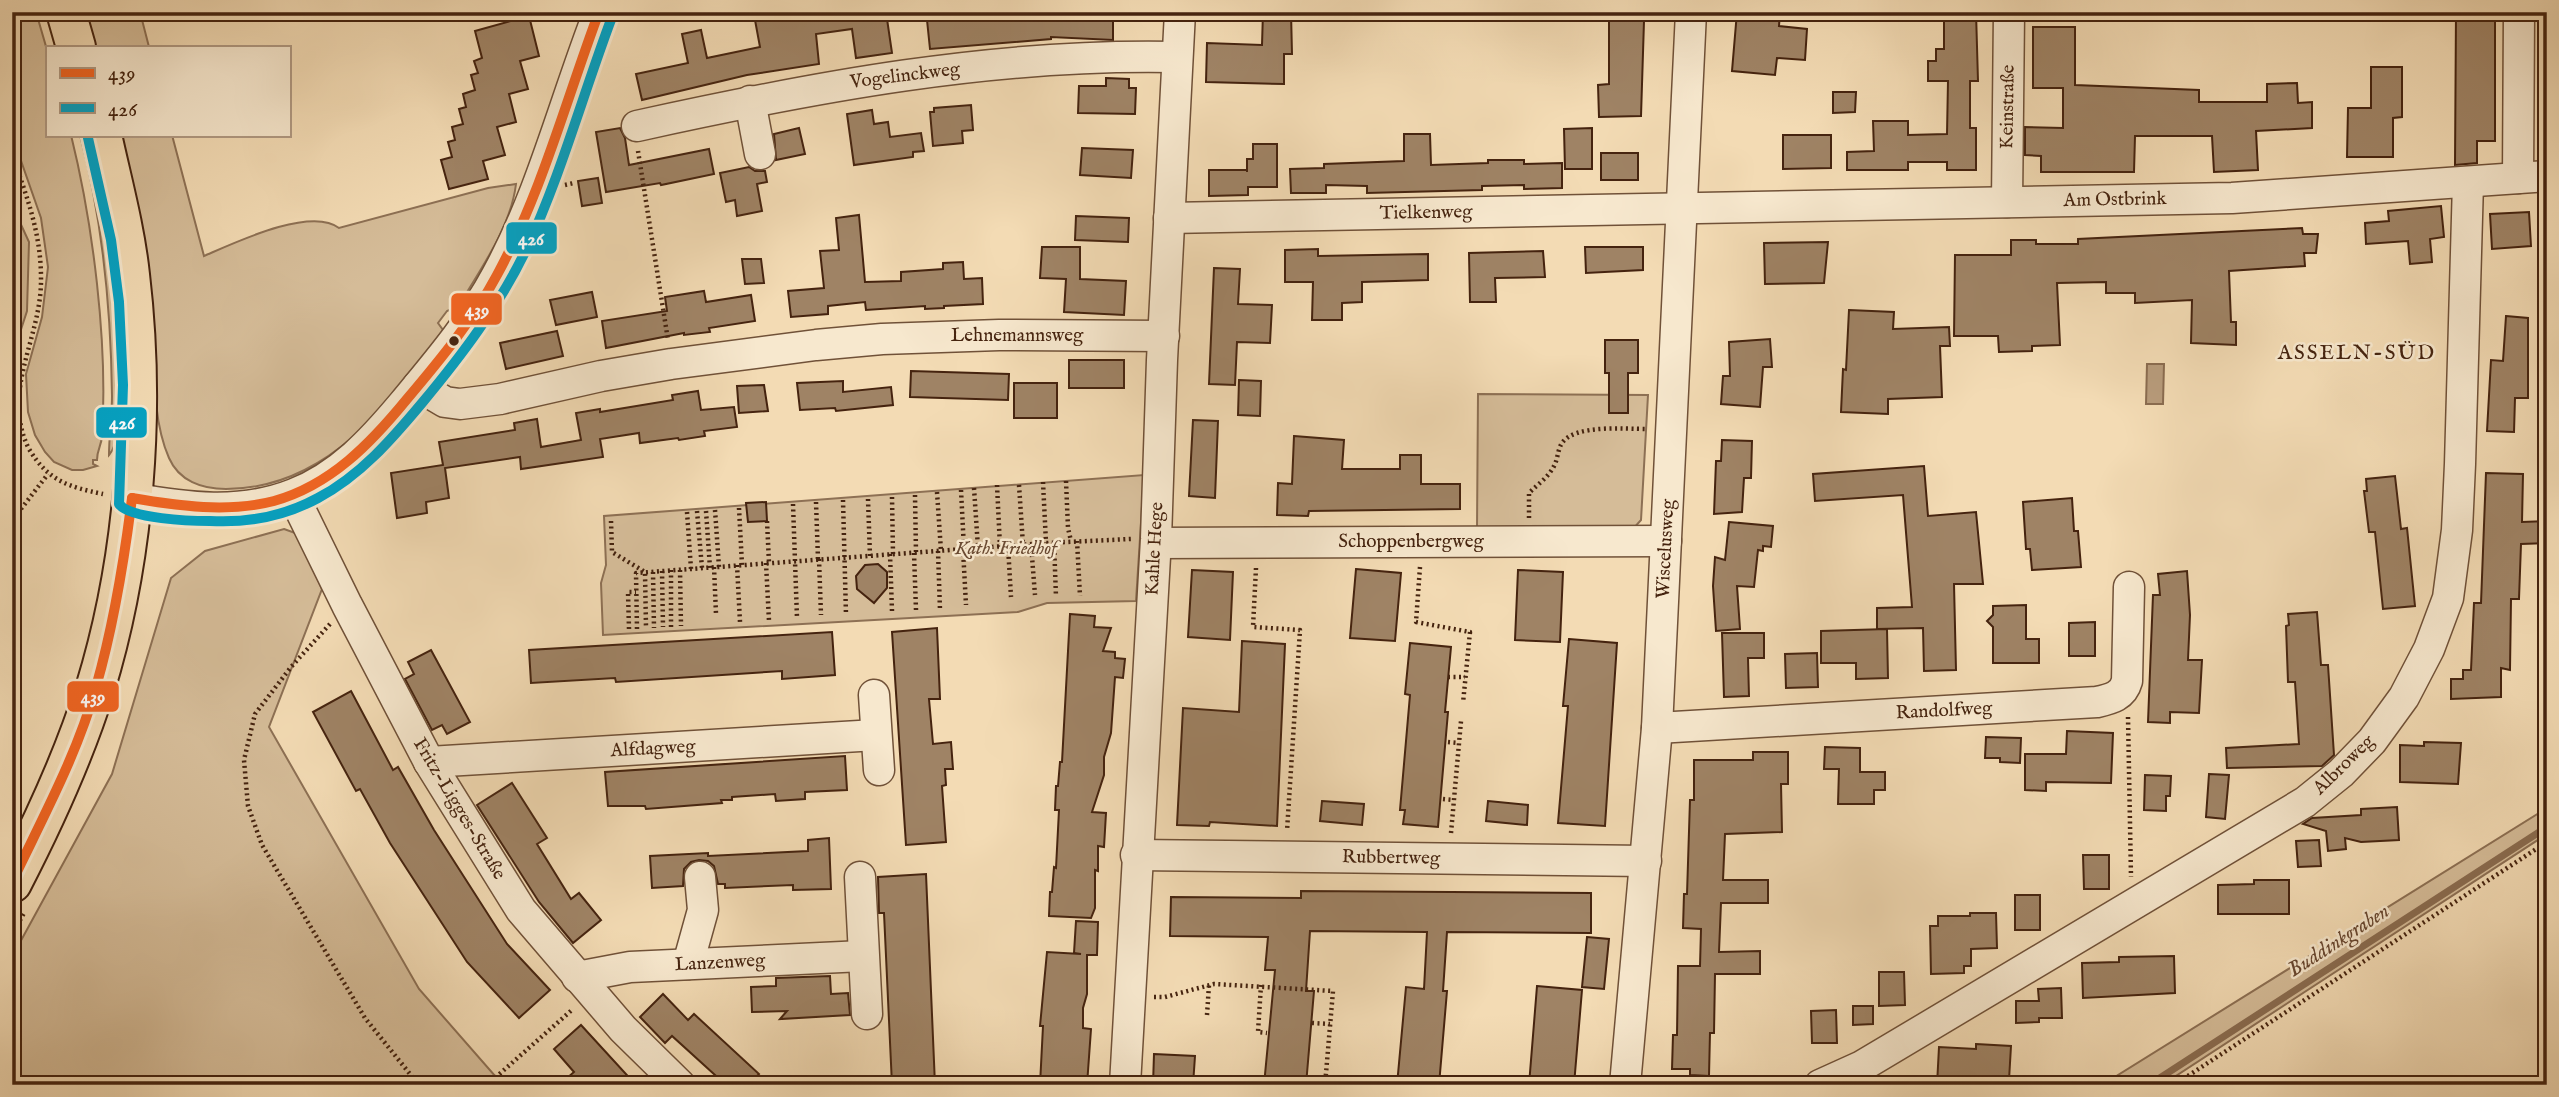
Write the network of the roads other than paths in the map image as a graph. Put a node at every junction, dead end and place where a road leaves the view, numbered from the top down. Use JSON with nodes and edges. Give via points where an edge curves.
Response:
{"nodes":[{"id":1,"x":66,"y":12,"type":"edge"},
{"id":2,"x":599,"y":12,"type":"edge"},
{"id":3,"x":1180,"y":12,"type":"edge"},
{"id":4,"x":1690,"y":12,"type":"edge"},
{"id":5,"x":2010,"y":12,"type":"edge"},
{"id":6,"x":2519,"y":12,"type":"edge"},
{"id":7,"x":76,"y":46,"type":"edge"},
{"id":8,"x":1177,"y":57,"type":"junction"},
{"id":9,"x":750,"y":101,"type":"junction"},
{"id":10,"x":637,"y":125,"type":"road end"},
{"id":11,"x":102,"y":136,"type":"edge"},
{"id":12,"x":761,"y":154,"type":"dead end"},
{"id":13,"x":2532,"y":177,"type":"edge"},
{"id":14,"x":2468,"y":182,"type":"junction"},
{"id":15,"x":2007,"y":202,"type":"junction"},
{"id":16,"x":1682,"y":208,"type":"junction"},
{"id":17,"x":1169,"y":218,"type":"junction"},
{"id":18,"x":1164,"y":336,"type":"junction"},
{"id":19,"x":418,"y":386,"type":"junction"},
{"id":20,"x":111,"y":492,"type":"junction"},
{"id":21,"x":293,"y":495,"type":"junction"},
{"id":22,"x":1156,"y":541,"type":"junction"},
{"id":23,"x":1665,"y":541,"type":"junction"},
{"id":24,"x":2129,"y":587,"type":"dead end"},
{"id":25,"x":874,"y":695,"type":"dead end"},
{"id":26,"x":1657,"y":728,"type":"junction"},
{"id":27,"x":876,"y":735,"type":"junction"},
{"id":28,"x":429,"y":762,"type":"junction"},
{"id":29,"x":879,"y":770,"type":"dead end"},
{"id":30,"x":1136,"y":855,"type":"junction"},
{"id":31,"x":1646,"y":861,"type":"junction"},
{"id":32,"x":700,"y":877,"type":"dead end"},
{"id":33,"x":860,"y":877,"type":"dead end"},
{"id":34,"x":12,"y":884,"type":"edge"},
{"id":35,"x":863,"y":956,"type":"junction"},
{"id":36,"x":688,"y":964,"type":"junction"},
{"id":37,"x":584,"y":985,"type":"junction"},
{"id":38,"x":866,"y":1014,"type":"dead end"},
{"id":39,"x":680,"y":1085,"type":"edge"},
{"id":40,"x":1125,"y":1085,"type":"edge"},
{"id":41,"x":1625,"y":1085,"type":"edge"},
{"id":42,"x":1819,"y":1085,"type":"edge"}],
"edges":[{"from":1,"to":7,"type":"main road"},
{"from":2,"to":19,"type":"street","via":[[511,249],[481,302]]},
{"from":3,"to":8,"type":"street","name":"Kahle Hege"},
{"from":4,"to":16,"type":"street","name":"Wiscelusweg"},
{"from":5,"to":15,"type":"street","name":"Keinstraße"},
{"from":6,"to":13,"type":"street"},
{"from":8,"to":9,"type":"street","name":"Vogelinckweg","via":[[948,70]]},
{"from":8,"to":17,"type":"street","name":"Kahle Hege"},
{"from":9,"to":10,"type":"street","name":"Vogelinckweg"},
{"from":9,"to":12,"type":"street"},
{"from":11,"to":20,"type":"main road","via":[[126,249],[137,399]]},
{"from":13,"to":14,"type":"street","name":"Am Ostbrink"},
{"from":14,"to":15,"type":"street","name":"Am Ostbrink","via":[[2232,198]]},
{"from":14,"to":42,"type":"street","name":"Albroweg","via":[[2457,530],[2448,598],[2430,649],[2404,697],[2372,741],[2305,802],[1862,1066]]},
{"from":15,"to":16,"type":"street","name":"Am Ostbrink"},
{"from":16,"to":17,"type":"street","name":"Tielkenweg"},
{"from":16,"to":23,"type":"street","name":"Wiscelusweg"},
{"from":17,"to":18,"type":"street","name":"Kahle Hege"},
{"from":18,"to":19,"type":"street","name":"Lehnemannsweg","via":[[882,339],[747,352],[460,404],[445,402]]},
{"from":18,"to":22,"type":"street","name":"Kahle Hege"},
{"from":19,"to":21,"type":"street","via":[[337,473]]},
{"from":20,"to":21,"type":"street","via":[[216,509]]},
{"from":20,"to":34,"type":"main road","via":[[121,582],[96,688],[75,747]]},
{"from":21,"to":28,"type":"street","name":"Fritz-Ligges-Straße"},
{"from":22,"to":23,"type":"street","name":"Schoppenbergweg"},
{"from":22,"to":30,"type":"street","name":"Kahle Hege"},
{"from":23,"to":26,"type":"street","name":"Wiscelusweg"},
{"from":24,"to":26,"type":"street","name":"Randolfweg","via":[[2125,689],[2112,699]]},
{"from":25,"to":27,"type":"street"},
{"from":26,"to":31,"type":"street","name":"Wiscelusweg"},
{"from":27,"to":28,"type":"street","name":"Alfdagweg"},
{"from":27,"to":29,"type":"street"},
{"from":28,"to":37,"type":"street","name":"Fritz-Ligges-Straße","via":[[521,910]]},
{"from":30,"to":31,"type":"street","name":"Rubbertweg"},
{"from":30,"to":40,"type":"street","name":"Kahle Hege"},
{"from":31,"to":41,"type":"street","name":"Wiscelusweg"},
{"from":32,"to":36,"type":"street","via":[[703,910]]},
{"from":33,"to":35,"type":"street"},
{"from":35,"to":36,"type":"street","name":"Lanzenweg"},
{"from":35,"to":38,"type":"street"},
{"from":36,"to":37,"type":"street","name":"Lanzenweg","via":[[630,967]]},
{"from":37,"to":39,"type":"street","name":"Fritz-Ligges-Straße"}]}
